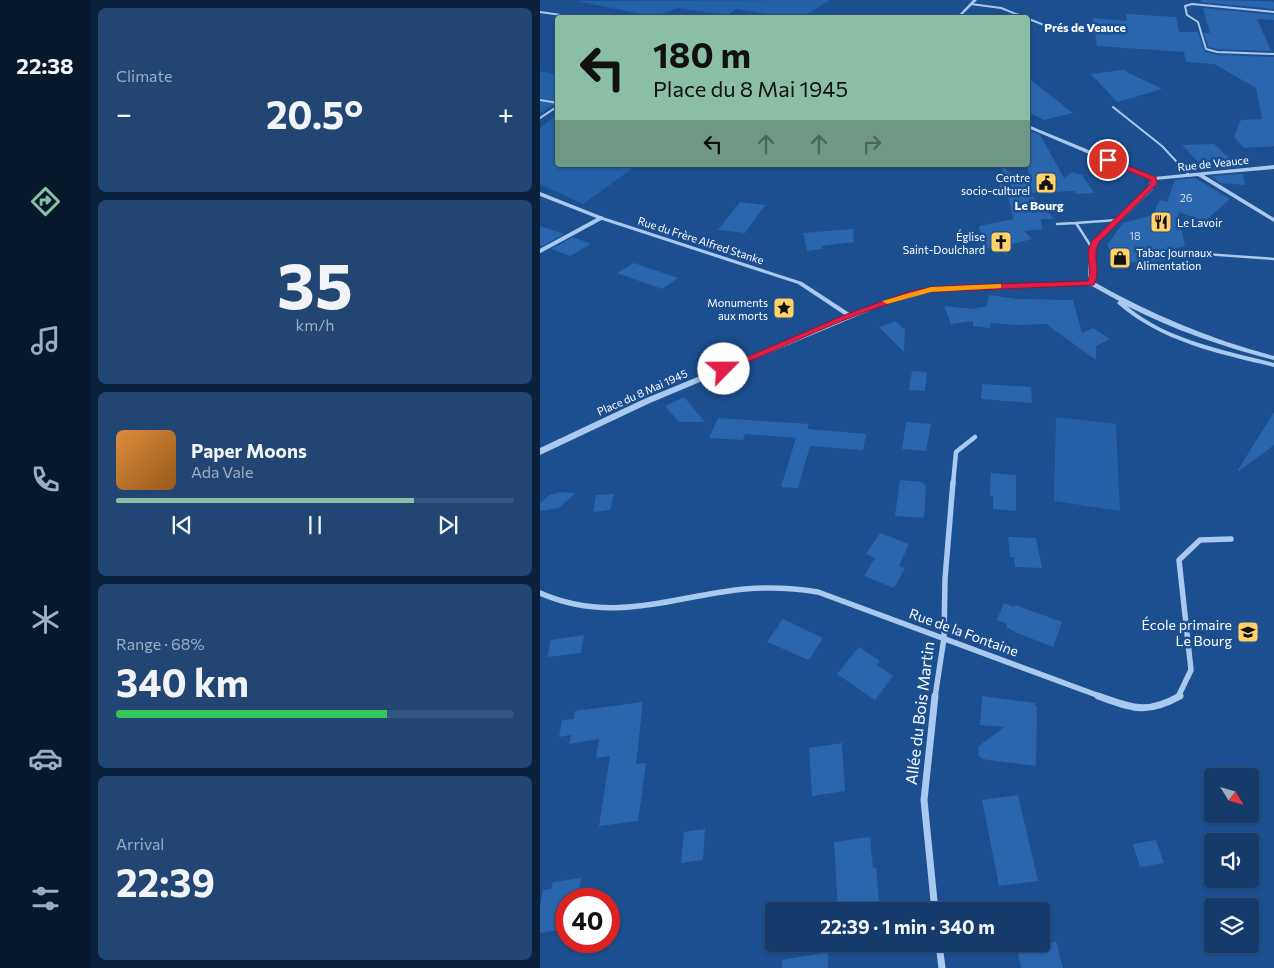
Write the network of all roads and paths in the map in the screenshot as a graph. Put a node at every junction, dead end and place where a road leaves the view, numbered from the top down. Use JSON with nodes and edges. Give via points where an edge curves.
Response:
{"nodes":[{"id":1,"x":974,"y":0,"type":"edge"},
{"id":2,"x":971,"y":4,"type":"junction"},
{"id":3,"x":540,"y":12,"type":"edge"},
{"id":4,"x":1274,"y":12,"type":"edge"},
{"id":5,"x":562,"y":15,"type":"edge"},
{"id":6,"x":960,"y":15,"type":"edge"},
{"id":7,"x":1019,"y":15,"type":"edge"},
{"id":8,"x":1030,"y":19,"type":"edge"},
{"id":9,"x":1054,"y":29,"type":"dead end"},
{"id":10,"x":1274,"y":54,"type":"edge"},
{"id":11,"x":540,"y":100,"type":"edge"},
{"id":12,"x":555,"y":103,"type":"edge"},
{"id":13,"x":555,"y":106,"type":"edge"},
{"id":14,"x":1112,"y":107,"type":"dead end"},
{"id":15,"x":540,"y":118,"type":"edge"},
{"id":16,"x":1030,"y":127,"type":"edge"},
{"id":17,"x":1274,"y":167,"type":"edge"},
{"id":18,"x":1200,"y":175,"type":"junction"},
{"id":19,"x":1190,"y":176,"type":"junction"},
{"id":20,"x":1153,"y":179,"type":"junction"},
{"id":21,"x":540,"y":194,"type":"edge"},
{"id":22,"x":601,"y":218,"type":"junction"},
{"id":23,"x":1118,"y":220,"type":"junction"},
{"id":24,"x":1274,"y":220,"type":"edge"},
{"id":25,"x":1076,"y":223,"type":"junction"},
{"id":26,"x":1056,"y":224,"type":"dead end"},
{"id":27,"x":1092,"y":248,"type":"junction"},
{"id":28,"x":540,"y":251,"type":"edge"},
{"id":29,"x":1191,"y":253,"type":"dead end"},
{"id":30,"x":1274,"y":259,"type":"edge"},
{"id":31,"x":1092,"y":283,"type":"junction"},
{"id":32,"x":850,"y":316,"type":"junction"},
{"id":33,"x":1212,"y":345,"type":"junction"},
{"id":34,"x":1274,"y":358,"type":"edge"},
{"id":35,"x":1274,"y":365,"type":"edge"},
{"id":36,"x":975,"y":437,"type":"dead end"},
{"id":37,"x":540,"y":452,"type":"edge"},
{"id":38,"x":1231,"y":539,"type":"dead end"},
{"id":39,"x":540,"y":593,"type":"edge"},
{"id":40,"x":944,"y":638,"type":"junction"},
{"id":41,"x":934,"y":902,"type":"edge"},
{"id":42,"x":940,"y":952,"type":"edge"},
{"id":43,"x":942,"y":968,"type":"edge"}],
"edges":[{"from":1,"to":2,"type":"street"},
{"from":2,"to":6,"type":"street"},
{"from":2,"to":7,"type":"street","via":[[1001,8]]},
{"from":3,"to":5,"type":"street"},
{"from":4,"to":10,"type":"street","via":[[1185,6],[1187,15],[1198,22],[1206,49]]},
{"from":8,"to":9,"type":"street"},
{"from":11,"to":12,"type":"lane"},
{"from":13,"to":15,"type":"lane"},
{"from":14,"to":19,"type":"lane","via":[[1162,146]]},
{"from":16,"to":20,"type":"street"},
{"from":17,"to":18,"type":"street","name":"Rue de Veauce"},
{"from":18,"to":19,"type":"street","name":"Rue de Veauce"},
{"from":18,"to":24,"type":"street"},
{"from":19,"to":20,"type":"street","name":"Rue de Veauce"},
{"from":20,"to":23,"type":"street","via":[[1150,188]]},
{"from":21,"to":22,"type":"street","name":"Rue du Frère Alfred Stanke"},
{"from":22,"to":28,"type":"street"},
{"from":22,"to":32,"type":"street","name":"Rue du Frère Alfred Stanke","via":[[800,283]]},
{"from":23,"to":25,"type":"lane"},
{"from":23,"to":27,"type":"street"},
{"from":25,"to":26,"type":"lane"},
{"from":25,"to":27,"type":"lane"},
{"from":27,"to":31,"type":"street"},
{"from":29,"to":30,"type":"lane"},
{"from":31,"to":32,"type":"street","name":"Place du 8 Mai 1945","via":[[931,290]]},
{"from":31,"to":33,"type":"street","via":[[1149,316]]},
{"from":32,"to":37,"type":"street","name":"Place du 8 Mai 1945","via":[[647,401]]},
{"from":33,"to":34,"type":"street"},
{"from":33,"to":35,"type":"street"},
{"from":36,"to":40,"type":"street","name":"Allée du Bois Martin","via":[[956,452],[945,579]]},
{"from":38,"to":40,"type":"street","name":"Rue de la Fontaine","via":[[1200,540],[1179,560],[1191,670],[1180,696],[1158,706],[1134,709]]},
{"from":39,"to":40,"type":"street","name":"Rue de la Fontaine","via":[[562,604],[598,609],[744,589],[787,587],[828,594]]},
{"from":40,"to":41,"type":"street","name":"Allée du Bois Martin","via":[[924,800]]},
{"from":42,"to":43,"type":"street"}]}
